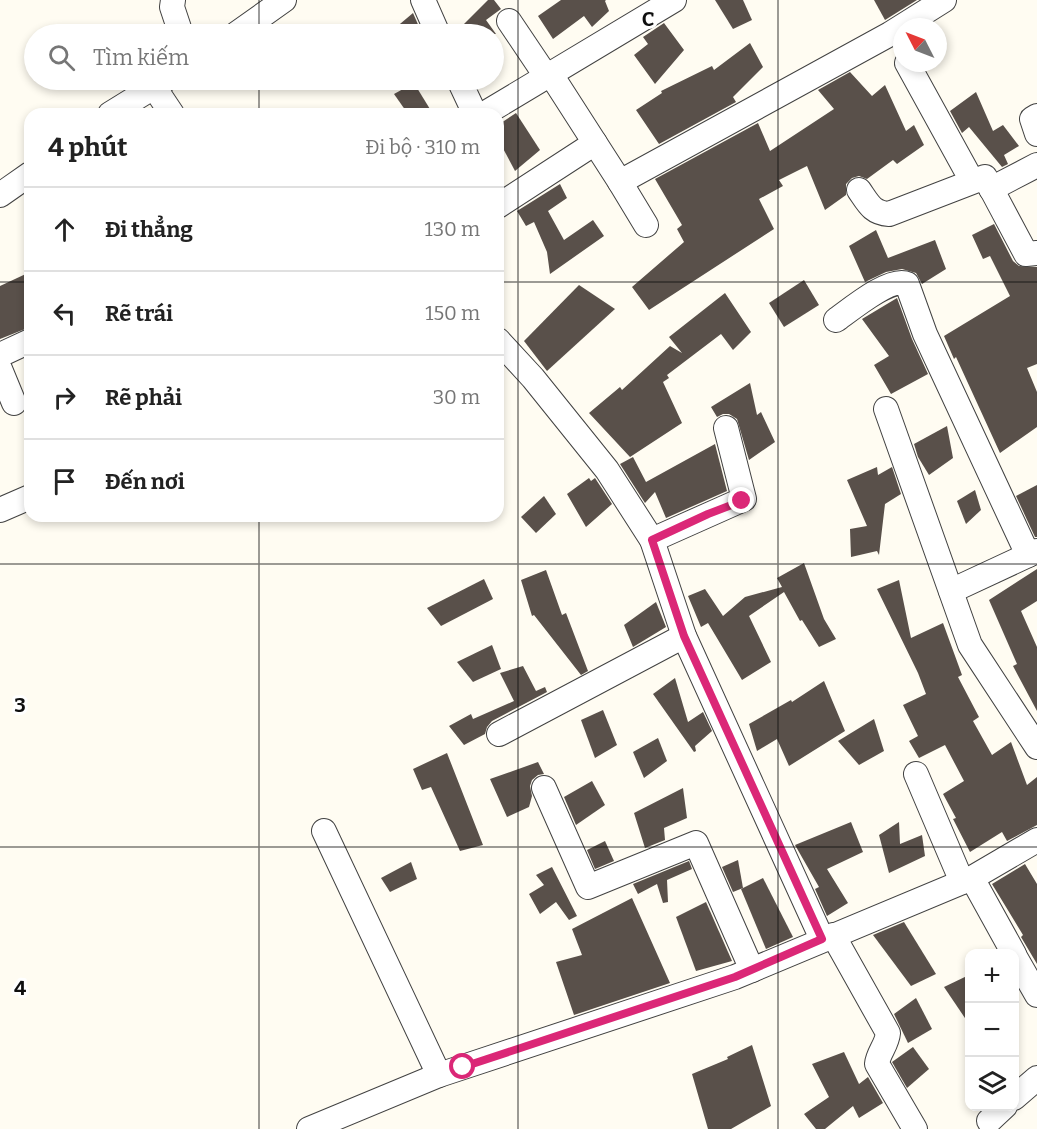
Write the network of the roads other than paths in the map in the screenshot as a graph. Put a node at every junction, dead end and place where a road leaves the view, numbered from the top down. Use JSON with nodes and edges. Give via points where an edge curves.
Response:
{"nodes":[{"id":1,"x":173,"y":0,"type":"edge"},
{"id":2,"x":284,"y":0,"type":"edge"},
{"id":3,"x":423,"y":0,"type":"edge"},
{"id":4,"x":674,"y":0,"type":"edge"},
{"id":5,"x":944,"y":0,"type":"edge"},
{"id":6,"x":924,"y":18,"type":"edge"},
{"id":7,"x":509,"y":21,"type":"dead end"},
{"id":8,"x":178,"y":24,"type":"edge"},
{"id":9,"x":250,"y":24,"type":"edge"},
{"id":10,"x":434,"y":24,"type":"edge"},
{"id":11,"x":893,"y":46,"type":"edge"},
{"id":12,"x":913,"y":72,"type":"edge"},
{"id":13,"x":548,"y":75,"type":"junction"},
{"id":14,"x":148,"y":90,"type":"edge"},
{"id":15,"x":162,"y":90,"type":"edge"},
{"id":16,"x":464,"y":90,"type":"edge"},
{"id":17,"x":119,"y":108,"type":"edge"},
{"id":18,"x":169,"y":108,"type":"edge"},
{"id":19,"x":472,"y":108,"type":"edge"},
{"id":20,"x":494,"y":108,"type":"edge"},
{"id":21,"x":1037,"y":116,"type":"edge"},
{"id":22,"x":1037,"y":134,"type":"edge"},
{"id":23,"x":595,"y":143,"type":"junction"},
{"id":24,"x":1037,"y":165,"type":"edge"},
{"id":25,"x":24,"y":178,"type":"edge"},
{"id":26,"x":620,"y":182,"type":"junction"},
{"id":27,"x":982,"y":185,"type":"junction"},
{"id":28,"x":859,"y":190,"type":"dead end"},
{"id":29,"x":0,"y":195,"type":"edge"},
{"id":30,"x":504,"y":202,"type":"edge"},
{"id":31,"x":646,"y":225,"type":"dead end"},
{"id":32,"x":1037,"y":253,"type":"edge"},
{"id":33,"x":836,"y":320,"type":"dead end"},
{"id":34,"x":24,"y":345,"type":"edge"},
{"id":35,"x":504,"y":347,"type":"edge"},
{"id":36,"x":0,"y":355,"type":"edge"},
{"id":37,"x":0,"y":369,"type":"edge"},
{"id":38,"x":15,"y":403,"type":"edge"},
{"id":39,"x":886,"y":409,"type":"dead end"},
{"id":40,"x":726,"y":428,"type":"dead end"},
{"id":41,"x":24,"y":500,"type":"edge"},
{"id":42,"x":0,"y":510,"type":"edge"},
{"id":43,"x":652,"y":540,"type":"junction"},
{"id":44,"x":1033,"y":553,"type":"edge"},
{"id":45,"x":951,"y":591,"type":"junction"},
{"id":46,"x":684,"y":636,"type":"junction"},
{"id":47,"x":499,"y":734,"type":"dead end"},
{"id":48,"x":1037,"y":747,"type":"edge"},
{"id":49,"x":916,"y":774,"type":"dead end"},
{"id":50,"x":544,"y":788,"type":"dead end"},
{"id":51,"x":324,"y":831,"type":"dead end"},
{"id":52,"x":1037,"y":840,"type":"edge"},
{"id":53,"x":967,"y":880,"type":"junction"},
{"id":54,"x":828,"y":937,"type":"junction"},
{"id":55,"x":1011,"y":949,"type":"edge"},
{"id":56,"x":1019,"y":963,"type":"edge"},
{"id":57,"x":752,"y":970,"type":"junction"},
{"id":58,"x":1036,"y":992,"type":"edge"},
{"id":59,"x":439,"y":1075,"type":"junction"},
{"id":60,"x":1037,"y":1078,"type":"edge"},
{"id":61,"x":1019,"y":1094,"type":"edge"},
{"id":62,"x":309,"y":1129,"type":"edge"},
{"id":63,"x":915,"y":1129,"type":"edge"}],
"edges":[{"from":1,"to":8,"type":"street"},
{"from":2,"to":9,"type":"street"},
{"from":3,"to":10,"type":"street"},
{"from":4,"to":13,"type":"street"},
{"from":5,"to":6,"type":"street"},
{"from":7,"to":13,"type":"street"},
{"from":11,"to":26,"type":"street"},
{"from":12,"to":27,"type":"street"},
{"from":13,"to":20,"type":"street"},
{"from":13,"to":23,"type":"street"},
{"from":14,"to":17,"type":"street"},
{"from":15,"to":18,"type":"street"},
{"from":16,"to":19,"type":"street"},
{"from":21,"to":22,"type":"street","via":[[1032,119]]},
{"from":23,"to":26,"type":"street"},
{"from":23,"to":30,"type":"street"},
{"from":24,"to":27,"type":"street"},
{"from":25,"to":29,"type":"street"},
{"from":26,"to":31,"type":"street"},
{"from":27,"to":28,"type":"street","via":[[889,214],[872,210]]},
{"from":27,"to":32,"type":"street","via":[[1026,254]]},
{"from":33,"to":44,"type":"street","via":[[888,284],[907,284],[925,334]]},
{"from":34,"to":36,"type":"street"},
{"from":35,"to":43,"type":"street","via":[[607,470]]},
{"from":37,"to":38,"type":"street"},
{"from":39,"to":45,"type":"street"},
{"from":40,"to":43,"type":"street","via":[[744,499]]},
{"from":41,"to":42,"type":"street"},
{"from":43,"to":46,"type":"street"},
{"from":44,"to":45,"type":"street"},
{"from":45,"to":48,"type":"street","via":[[970,645]]},
{"from":46,"to":47,"type":"street"},
{"from":46,"to":54,"type":"street"},
{"from":49,"to":53,"type":"street"},
{"from":50,"to":57,"type":"street","via":[[588,887],[696,843]]},
{"from":51,"to":59,"type":"street"},
{"from":52,"to":53,"type":"street"},
{"from":53,"to":54,"type":"street"},
{"from":53,"to":55,"type":"street"},
{"from":54,"to":57,"type":"street"},
{"from":54,"to":63,"type":"street","via":[[888,1033],[877,1064]]},
{"from":56,"to":58,"type":"street"},
{"from":57,"to":59,"type":"street"},
{"from":59,"to":62,"type":"street"},
{"from":60,"to":61,"type":"street"}]}
